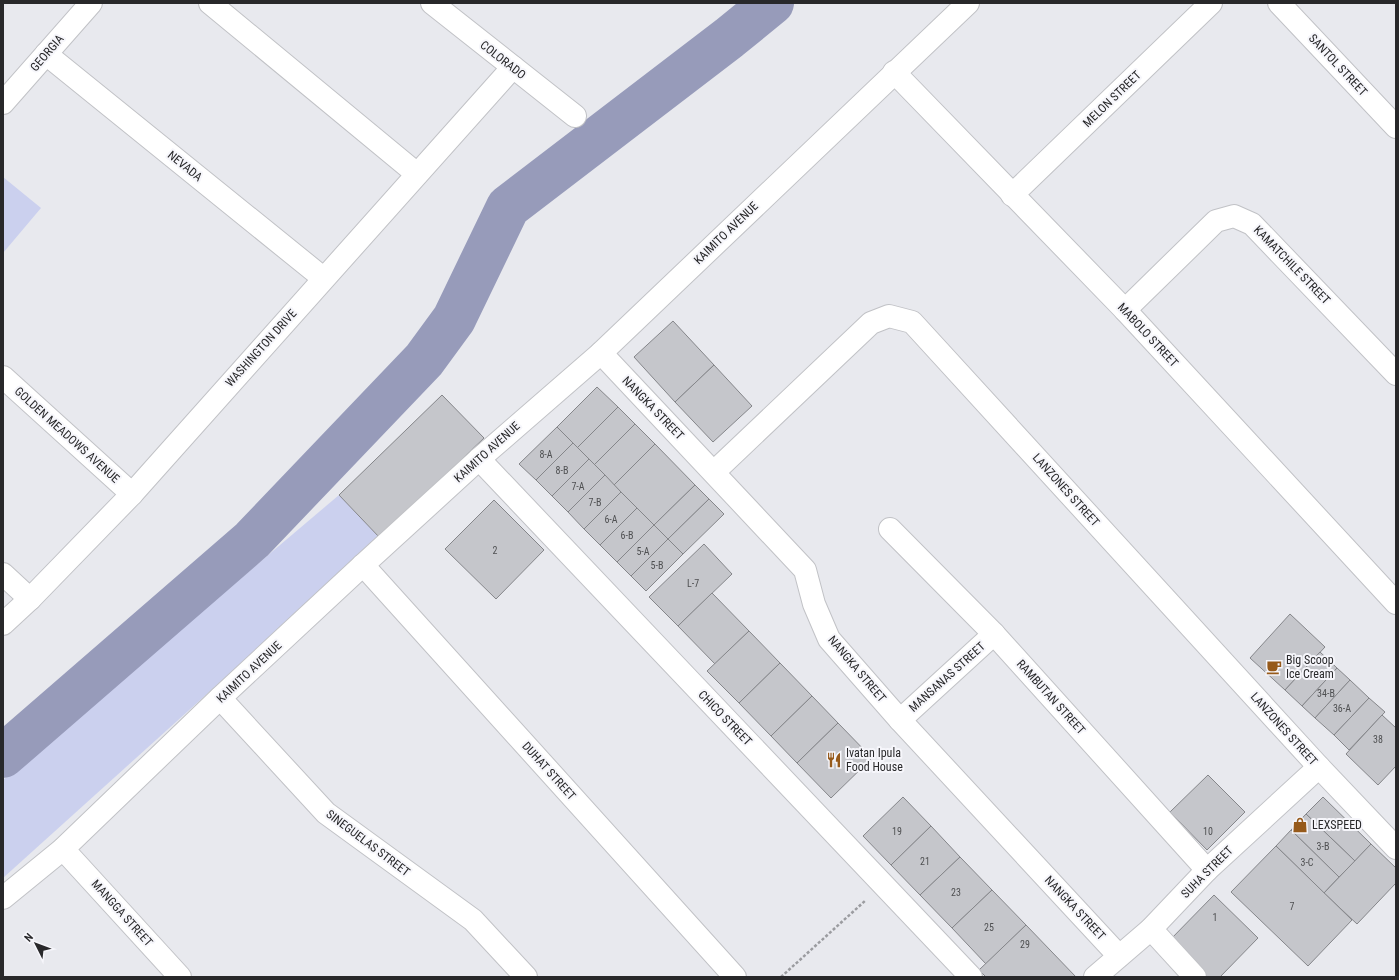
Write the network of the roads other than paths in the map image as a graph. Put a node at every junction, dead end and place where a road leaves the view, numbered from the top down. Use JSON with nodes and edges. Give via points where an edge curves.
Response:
{"nodes":[{"id":1,"x":91,"y":3,"type":"edge"},
{"id":2,"x":210,"y":3,"type":"edge"},
{"id":3,"x":432,"y":3,"type":"edge"},
{"id":4,"x":968,"y":3,"type":"edge"},
{"id":5,"x":1211,"y":3,"type":"edge"},
{"id":6,"x":1279,"y":3,"type":"edge"},
{"id":7,"x":46,"y":54,"type":"junction"},
{"id":8,"x":513,"y":67,"type":"junction"},
{"id":9,"x":894,"y":72,"type":"junction"},
{"id":10,"x":3,"y":103,"type":"edge"},
{"id":11,"x":575,"y":116,"type":"dead end"},
{"id":12,"x":1396,"y":127,"type":"edge"},
{"id":13,"x":417,"y":174,"type":"junction"},
{"id":14,"x":1012,"y":195,"type":"junction"},
{"id":15,"x":323,"y":278,"type":"junction"},
{"id":16,"x":1125,"y":310,"type":"junction"},
{"id":17,"x":601,"y":353,"type":"junction"},
{"id":18,"x":1396,"y":374,"type":"edge"},
{"id":19,"x":3,"y":377,"type":"edge"},
{"id":20,"x":479,"y":459,"type":"junction"},
{"id":21,"x":714,"y":472,"type":"junction"},
{"id":22,"x":132,"y":494,"type":"junction"},
{"id":23,"x":890,"y":528,"type":"dead end"},
{"id":24,"x":363,"y":565,"type":"junction"},
{"id":25,"x":3,"y":574,"type":"edge"},
{"id":26,"x":30,"y":599,"type":"junction"},
{"id":27,"x":1396,"y":603,"type":"edge"},
{"id":28,"x":3,"y":624,"type":"edge"},
{"id":29,"x":994,"y":634,"type":"junction"},
{"id":30,"x":220,"y":698,"type":"junction"},
{"id":31,"x":900,"y":720,"type":"junction"},
{"id":32,"x":1319,"y":767,"type":"junction"},
{"id":33,"x":1396,"y":848,"type":"edge"},
{"id":34,"x":63,"y":849,"type":"junction"},
{"id":35,"x":1207,"y":870,"type":"junction"},
{"id":36,"x":3,"y":898,"type":"edge"},
{"id":37,"x":1151,"y":929,"type":"junction"},
{"id":38,"x":1119,"y":956,"type":"junction"},
{"id":39,"x":180,"y":977,"type":"edge"},
{"id":40,"x":526,"y":977,"type":"edge"},
{"id":41,"x":735,"y":977,"type":"edge"},
{"id":42,"x":971,"y":977,"type":"edge"},
{"id":43,"x":1095,"y":977,"type":"edge"},
{"id":44,"x":1195,"y":977,"type":"edge"}],
"edges":[{"from":1,"to":7,"type":"street","name":"GEORGIA"},
{"from":2,"to":13,"type":"street"},
{"from":3,"to":8,"type":"street","name":"COLORADO"},
{"from":4,"to":9,"type":"street","name":"KAIMITO AVENUE"},
{"from":5,"to":14,"type":"street","name":"MELON STREET"},
{"from":6,"to":12,"type":"street","name":"SANTOL STREET"},
{"from":7,"to":10,"type":"street","name":"GEORGIA"},
{"from":7,"to":15,"type":"street","name":"NEVADA"},
{"from":8,"to":11,"type":"street","name":"COLORADO"},
{"from":8,"to":13,"type":"street","name":"WASHINGTON DRIVE"},
{"from":9,"to":14,"type":"street","name":"MABOLO STREET"},
{"from":9,"to":17,"type":"street","name":"KAIMITO AVENUE"},
{"from":13,"to":15,"type":"street","name":"WASHINGTON DRIVE"},
{"from":14,"to":16,"type":"street","name":"MABOLO STREET"},
{"from":15,"to":22,"type":"street","name":"WASHINGTON DRIVE"},
{"from":16,"to":18,"type":"street","name":"KAMATCHILE STREET","via":[[1216,221],[1234,216],[1252,224]]},
{"from":16,"to":27,"type":"street","name":"MABOLO STREET"},
{"from":17,"to":20,"type":"street","name":"KAIMITO AVENUE"},
{"from":17,"to":21,"type":"street","name":"NANGKA STREET"},
{"from":19,"to":22,"type":"street","name":"GOLDEN MEADOWS AVENUE"},
{"from":20,"to":24,"type":"street","name":"KAIMITO AVENUE"},
{"from":20,"to":42,"type":"street","name":"CHICO STREET"},
{"from":21,"to":31,"type":"street","name":"NANGKA STREET","via":[[805,570],[814,604],[829,639]]},
{"from":21,"to":32,"type":"street","name":"LANZONES STREET","via":[[871,323],[889,316],[912,322]]},
{"from":22,"to":26,"type":"street","name":"WASHINGTON DRIVE"},
{"from":23,"to":29,"type":"street","name":"RAMBUTAN STREET"},
{"from":24,"to":30,"type":"street","name":"KAIMITO AVENUE"},
{"from":24,"to":41,"type":"street","name":"DUHAT STREET"},
{"from":25,"to":26,"type":"street"},
{"from":26,"to":28,"type":"street","name":"WASHINGTON DRIVE"},
{"from":29,"to":31,"type":"street","name":"MANSANAS STREET"},
{"from":29,"to":35,"type":"street","name":"RAMBUTAN STREET"},
{"from":30,"to":34,"type":"street","name":"KAIMITO AVENUE"},
{"from":30,"to":40,"type":"street","name":"SINEGUELAS STREET","via":[[326,813],[473,920]]},
{"from":31,"to":38,"type":"street","name":"NANGKA STREET"},
{"from":32,"to":33,"type":"street","name":"LANZONES STREET"},
{"from":32,"to":35,"type":"street","name":"SUHA STREET"},
{"from":34,"to":36,"type":"street","name":"KAIMITO AVENUE"},
{"from":34,"to":39,"type":"street","name":"MANGGA STREET"},
{"from":35,"to":37,"type":"street","name":"SUHA STREET"},
{"from":37,"to":38,"type":"street","name":"SUHA STREET"},
{"from":37,"to":44,"type":"street"},
{"from":38,"to":43,"type":"street","name":"SUHA STREET"}]}
